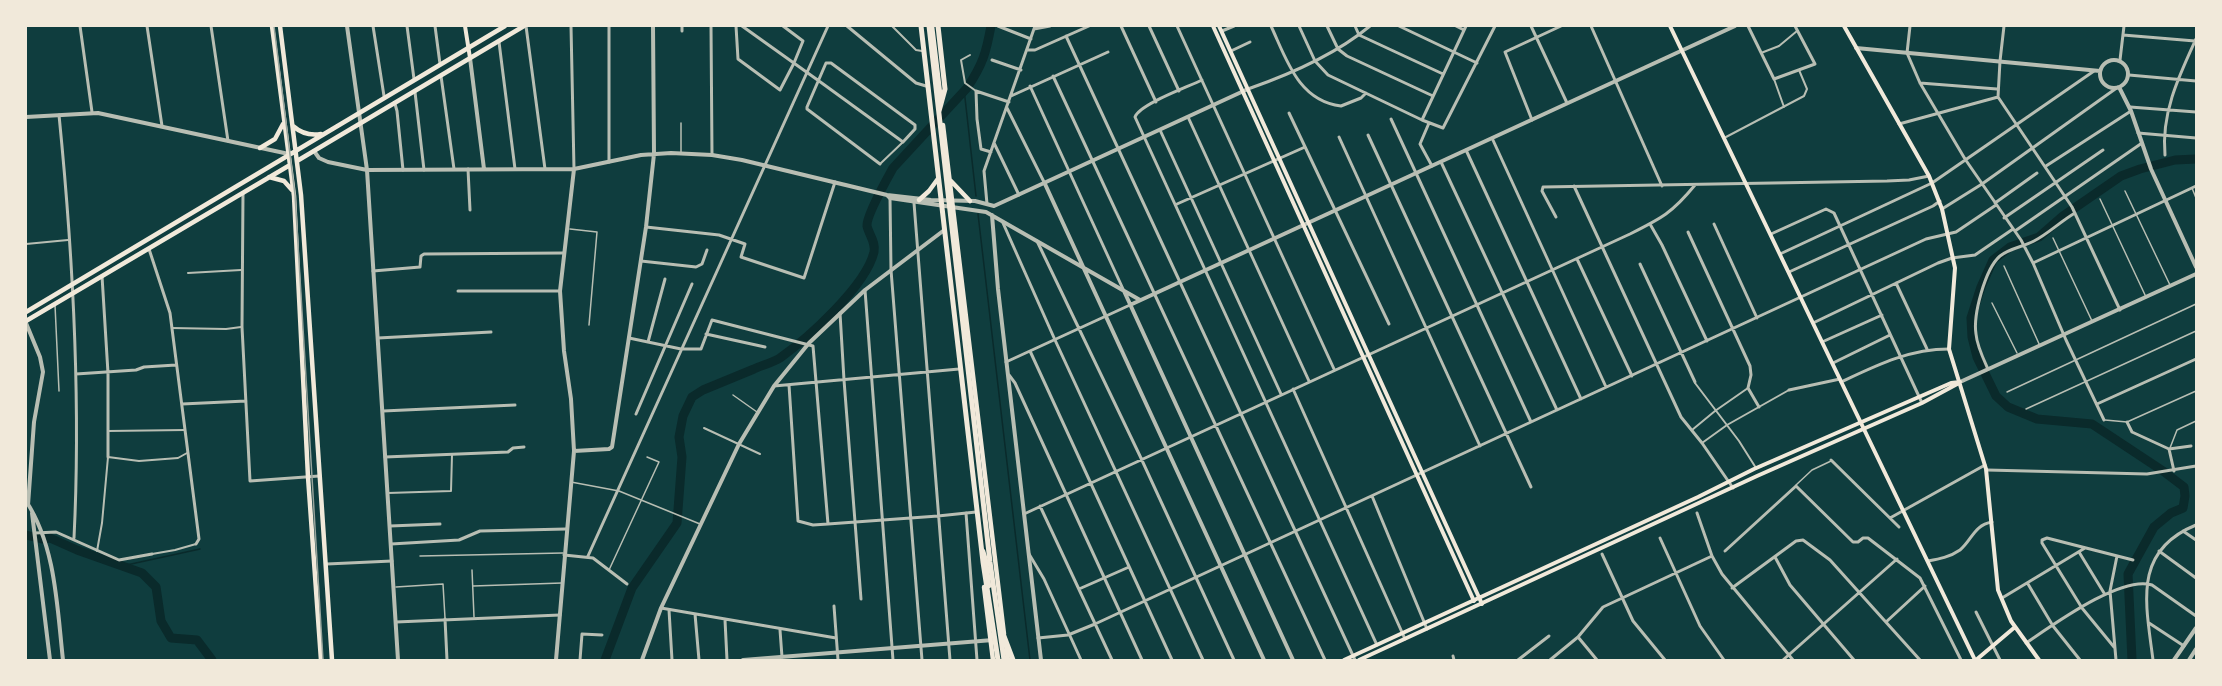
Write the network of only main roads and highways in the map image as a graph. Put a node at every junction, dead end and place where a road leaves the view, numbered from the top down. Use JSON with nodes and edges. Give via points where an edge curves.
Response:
{"nodes":[{"id":1,"x":272,"y":26,"type":"edge"},
{"id":2,"x":280,"y":26,"type":"edge"},
{"id":3,"x":465,"y":26,"type":"edge"},
{"id":4,"x":505,"y":26,"type":"edge"},
{"id":5,"x":525,"y":26,"type":"edge"},
{"id":6,"x":920,"y":26,"type":"edge"},
{"id":7,"x":930,"y":26,"type":"edge"},
{"id":8,"x":938,"y":26,"type":"edge"},
{"id":9,"x":1213,"y":26,"type":"edge"},
{"id":10,"x":1219,"y":26,"type":"edge"},
{"id":11,"x":1670,"y":26,"type":"edge"},
{"id":12,"x":1844,"y":26,"type":"edge"},
{"id":13,"x":497,"y":28,"type":"edge"},
{"id":14,"x":468,"y":47,"type":"junction"},
{"id":15,"x":470,"y":58,"type":"junction"},
{"id":16,"x":941,"y":106,"type":"dead end"},
{"id":17,"x":938,"y":115,"type":"junction"},
{"id":18,"x":284,"y":118,"type":"junction"},
{"id":19,"x":930,"y":120,"type":"dead end"},
{"id":20,"x":943,"y":124,"type":"dead end"},
{"id":21,"x":293,"y":126,"type":"junction"},
{"id":22,"x":323,"y":133,"type":"junction"},
{"id":23,"x":932,"y":137,"type":"dead end"},
{"id":24,"x":260,"y":148,"type":"road end"},
{"id":25,"x":296,"y":150,"type":"junction"},
{"id":26,"x":289,"y":154,"type":"junction"},
{"id":27,"x":297,"y":161,"type":"junction"},
{"id":28,"x":290,"y":165,"type":"junction"},
{"id":29,"x":269,"y":177,"type":"junction"},
{"id":30,"x":937,"y":180,"type":"junction"},
{"id":31,"x":950,"y":180,"type":"junction"},
{"id":32,"x":294,"y":196,"type":"junction"},
{"id":33,"x":917,"y":201,"type":"road end"},
{"id":34,"x":970,"y":201,"type":"road end"},
{"id":35,"x":304,"y":238,"type":"junction"},
{"id":36,"x":296,"y":239,"type":"junction"},
{"id":37,"x":26,"y":312,"type":"edge"},
{"id":38,"x":26,"y":322,"type":"edge"},
{"id":39,"x":1960,"y":382,"type":"junction"},
{"id":40,"x":1920,"y":400,"type":"junction"},
{"id":41,"x":1392,"y":405,"type":"junction"},
{"id":42,"x":1386,"y":408,"type":"junction"},
{"id":43,"x":1861,"y":423,"type":"junction"},
{"id":44,"x":1864,"y":429,"type":"junction"},
{"id":45,"x":1637,"y":525,"type":"junction"},
{"id":46,"x":1640,"y":530,"type":"junction"},
{"id":47,"x":1529,"y":575,"type":"junction"},
{"id":48,"x":1532,"y":581,"type":"junction"},
{"id":49,"x":1479,"y":598,"type":"junction"},
{"id":50,"x":329,"y":601,"type":"junction"},
{"id":51,"x":1474,"y":601,"type":"junction"},
{"id":52,"x":317,"y":603,"type":"junction"},
{"id":53,"x":1482,"y":604,"type":"junction"},
{"id":54,"x":1477,"y":606,"type":"junction"},
{"id":55,"x":1446,"y":614,"type":"junction"},
{"id":56,"x":997,"y":619,"type":"junction"},
{"id":57,"x":1449,"y":619,"type":"junction"},
{"id":58,"x":2015,"y":627,"type":"junction"},
{"id":59,"x":1356,"y":659,"type":"edge"},
{"id":60,"x":321,"y":660,"type":"edge"},
{"id":61,"x":332,"y":660,"type":"edge"},
{"id":62,"x":996,"y":660,"type":"edge"},
{"id":63,"x":1006,"y":660,"type":"edge"},
{"id":64,"x":1013,"y":660,"type":"edge"},
{"id":65,"x":1344,"y":660,"type":"edge"},
{"id":66,"x":1976,"y":660,"type":"edge"},
{"id":67,"x":2039,"y":660,"type":"edge"}],
"edges":[{"from":1,"to":18,"type":"main road"},
{"from":2,"to":21,"type":"main road"},
{"from":3,"to":14,"type":"main road"},
{"from":4,"to":13,"type":"main road"},
{"from":5,"to":15,"type":"main road"},
{"from":6,"to":19,"type":"main road"},
{"from":6,"to":62,"type":"highway"},
{"from":7,"to":16,"type":"main road"},
{"from":7,"to":17,"type":"highway"},
{"from":8,"to":17,"type":"highway","via":[[945,89]]},
{"from":9,"to":42,"type":"main road"},
{"from":10,"to":41,"type":"main road"},
{"from":11,"to":43,"type":"main road"},
{"from":12,"to":39,"type":"main road","via":[[1940,201],[1955,279],[1949,349]]},
{"from":13,"to":14,"type":"main road"},
{"from":14,"to":15,"type":"main road"},
{"from":14,"to":22,"type":"main road"},
{"from":15,"to":27,"type":"main road"},
{"from":17,"to":56,"type":"highway"},
{"from":18,"to":24,"type":"main road","via":[[278,136]]},
{"from":18,"to":26,"type":"main road"},
{"from":20,"to":31,"type":"main road"},
{"from":21,"to":22,"type":"main road","via":[[309,134]]},
{"from":21,"to":25,"type":"main road"},
{"from":22,"to":25,"type":"main road"},
{"from":23,"to":30,"type":"main road"},
{"from":25,"to":26,"type":"main road"},
{"from":25,"to":27,"type":"main road"},
{"from":26,"to":28,"type":"main road"},
{"from":26,"to":37,"type":"main road"},
{"from":27,"to":28,"type":"main road"},
{"from":27,"to":35,"type":"main road"},
{"from":28,"to":29,"type":"main road"},
{"from":28,"to":32,"type":"main road"},
{"from":29,"to":32,"type":"main road","via":[[284,181]]},
{"from":29,"to":38,"type":"main road"},
{"from":30,"to":33,"type":"main road"},
{"from":30,"to":62,"type":"main road"},
{"from":31,"to":34,"type":"main road"},
{"from":31,"to":63,"type":"main road"},
{"from":32,"to":36,"type":"main road"},
{"from":35,"to":36,"type":"main road"},
{"from":35,"to":50,"type":"main road"},
{"from":36,"to":52,"type":"main road"},
{"from":39,"to":40,"type":"main road"},
{"from":39,"to":58,"type":"main road","via":[[1987,470],[2000,598]]},
{"from":40,"to":43,"type":"main road"},
{"from":40,"to":44,"type":"main road"},
{"from":41,"to":42,"type":"main road"},
{"from":41,"to":49,"type":"main road"},
{"from":42,"to":51,"type":"main road"},
{"from":43,"to":44,"type":"main road"},
{"from":43,"to":45,"type":"main road"},
{"from":44,"to":46,"type":"main road"},
{"from":44,"to":66,"type":"main road"},
{"from":45,"to":46,"type":"main road"},
{"from":45,"to":47,"type":"main road"},
{"from":46,"to":48,"type":"main road"},
{"from":47,"to":48,"type":"main road"},
{"from":47,"to":49,"type":"main road"},
{"from":48,"to":53,"type":"main road"},
{"from":49,"to":51,"type":"main road"},
{"from":49,"to":53,"type":"main road"},
{"from":50,"to":52,"type":"main road"},
{"from":50,"to":61,"type":"main road"},
{"from":51,"to":54,"type":"main road"},
{"from":51,"to":55,"type":"main road"},
{"from":52,"to":60,"type":"main road"},
{"from":53,"to":54,"type":"main road"},
{"from":54,"to":57,"type":"main road"},
{"from":55,"to":57,"type":"main road"},
{"from":55,"to":59,"type":"main road","via":[[1377,645]]},
{"from":56,"to":63,"type":"highway"},
{"from":56,"to":64,"type":"highway"},
{"from":57,"to":59,"type":"main road"},
{"from":58,"to":66,"type":"main road"},
{"from":58,"to":67,"type":"main road"},
{"from":59,"to":65,"type":"main road"}]}
